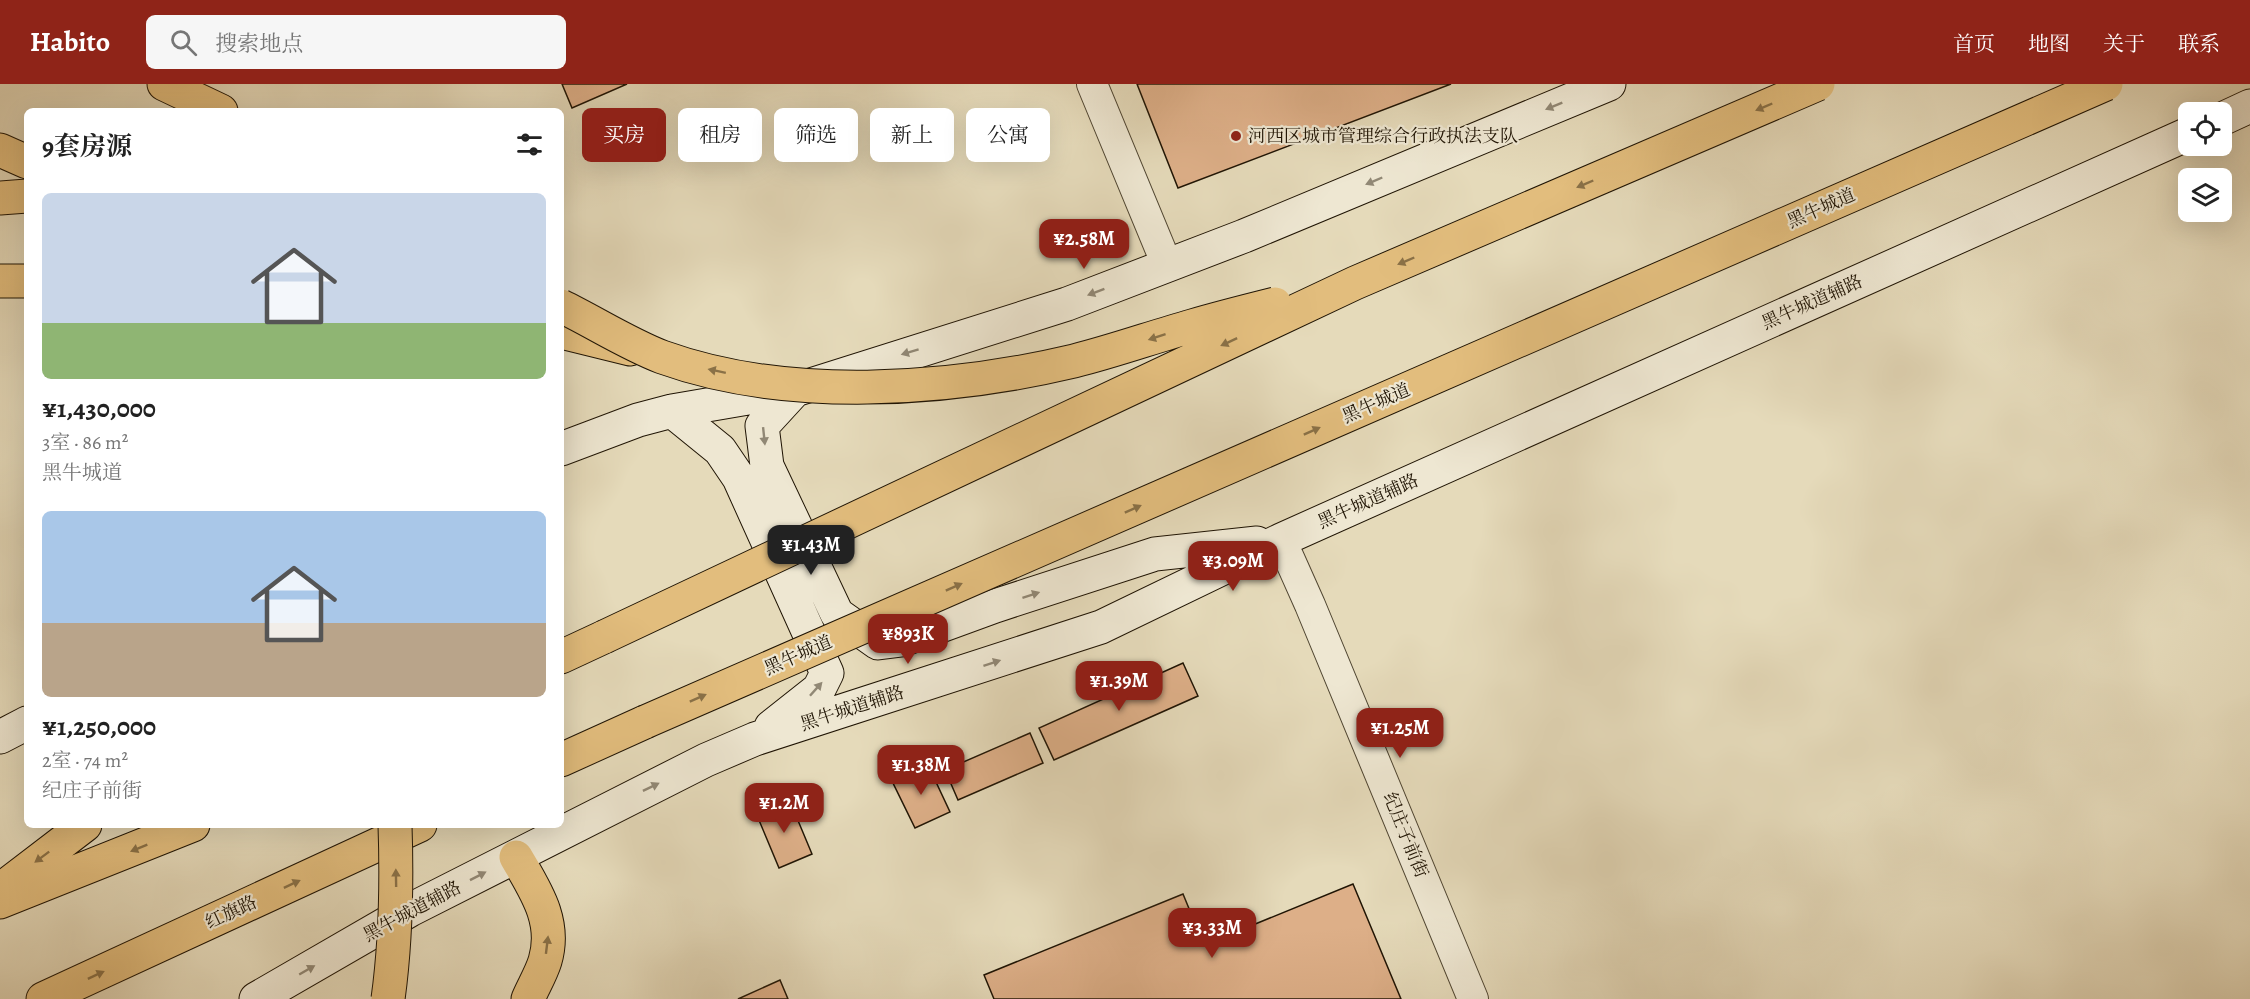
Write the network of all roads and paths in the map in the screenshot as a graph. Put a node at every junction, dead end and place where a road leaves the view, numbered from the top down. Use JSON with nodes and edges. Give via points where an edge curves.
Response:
{"nodes":[{"id":1,"x":164,"y":84,"type":"edge"},
{"id":2,"x":1092,"y":84,"type":"edge"},
{"id":3,"x":1609,"y":84,"type":"edge"},
{"id":4,"x":1818,"y":84,"type":"edge"},
{"id":5,"x":2106,"y":84,"type":"edge"},
{"id":6,"x":2250,"y":106,"type":"edge"},
{"id":7,"x":215,"y":108,"type":"edge"},
{"id":8,"x":2232,"y":114,"type":"edge"},
{"id":9,"x":2178,"y":138,"type":"edge"},
{"id":10,"x":0,"y":150,"type":"edge"},
{"id":11,"x":24,"y":161,"type":"edge"},
{"id":12,"x":24,"y":196,"type":"edge"},
{"id":13,"x":0,"y":198,"type":"edge"},
{"id":14,"x":1167,"y":265,"type":"junction"},
{"id":15,"x":0,"y":281,"type":"edge"},
{"id":16,"x":24,"y":281,"type":"edge"},
{"id":17,"x":1355,"y":283,"type":"junction"},
{"id":18,"x":564,"y":308,"type":"edge"},
{"id":19,"x":564,"y":333,"type":"edge"},
{"id":20,"x":661,"y":356,"type":"junction"},
{"id":21,"x":795,"y":390,"type":"junction"},
{"id":22,"x":672,"y":411,"type":"junction"},
{"id":23,"x":564,"y":448,"type":"edge"},
{"id":24,"x":1281,"y":540,"type":"junction"},
{"id":25,"x":564,"y":656,"type":"edge"},
{"id":26,"x":24,"y":725,"type":"edge"},
{"id":27,"x":0,"y":737,"type":"edge"},
{"id":28,"x":755,"y":739,"type":"junction"},
{"id":29,"x":564,"y":759,"type":"edge"},
{"id":30,"x":81,"y":828,"type":"edge"},
{"id":31,"x":185,"y":828,"type":"edge"},
{"id":32,"x":394,"y":828,"type":"edge"},
{"id":33,"x":414,"y":828,"type":"edge"},
{"id":34,"x":516,"y":857,"type":"junction"},
{"id":35,"x":0,"y":890,"type":"edge"},
{"id":36,"x":0,"y":902,"type":"edge"},
{"id":37,"x":43,"y":999,"type":"edge"},
{"id":38,"x":256,"y":999,"type":"edge"},
{"id":39,"x":388,"y":999,"type":"edge"},
{"id":40,"x":528,"y":999,"type":"edge"},
{"id":41,"x":1473,"y":999,"type":"edge"}],
"edges":[{"from":1,"to":7,"type":"main road"},
{"from":2,"to":14,"type":"street"},
{"from":3,"to":14,"type":"main road","one_way":true},
{"from":4,"to":17,"type":"main road","one_way":true,"bridge":true},
{"from":29,"to":5,"type":"main road","name":"黑牛城道","one_way":true,"bridge":true},
{"from":6,"to":8,"type":"main road"},
{"from":9,"to":24,"type":"main road","name":"黑牛城道辅路"},
{"from":10,"to":11,"type":"main road"},
{"from":12,"to":13,"type":"main road"},
{"from":14,"to":21,"type":"main road","one_way":true,"via":[[1067,303]]},
{"from":15,"to":16,"type":"main road"},
{"from":17,"to":20,"type":"main road","one_way":true,"bridge":true,"via":[[1074,361],[963,381],[812,386],[766,382]]},
{"from":17,"to":25,"type":"main road","one_way":true,"bridge":true},
{"from":18,"to":20,"type":"main road","bridge":true},
{"from":19,"to":20,"type":"main road","bridge":true},
{"from":21,"to":22,"type":"main road"},
{"from":21,"to":24,"type":"main road","one_way":true,"via":[[762,426],[767,466],[837,614],[878,643],[902,640],[1155,554]]},
{"from":22,"to":23,"type":"main road"},
{"from":28,"to":22,"type":"main road","one_way":true,"via":[[819,689],[827,674],[739,478],[720,450]]},
{"from":28,"to":24,"type":"main road","name":"黑牛城道辅路","one_way":true,"via":[[1101,627]]},
{"from":24,"to":41,"type":"street","name":"纪庄子前街"},
{"from":26,"to":27,"type":"main road"},
{"from":34,"to":28,"type":"main road","name":"黑牛城道辅路","one_way":true,"via":[[618,803]]},
{"from":30,"to":35,"type":"main road","one_way":true},
{"from":31,"to":36,"type":"main road","one_way":true},
{"from":39,"to":32,"type":"main road","one_way":true,"bridge":true,"via":[[396,904]]},
{"from":37,"to":33,"type":"main road","name":"红旗路","one_way":true},
{"from":38,"to":34,"type":"main road","name":"黑牛城道辅路","one_way":true,"via":[[410,910]]},
{"from":40,"to":34,"type":"main road","one_way":true,"via":[[545,961],[548,915]]}]}
